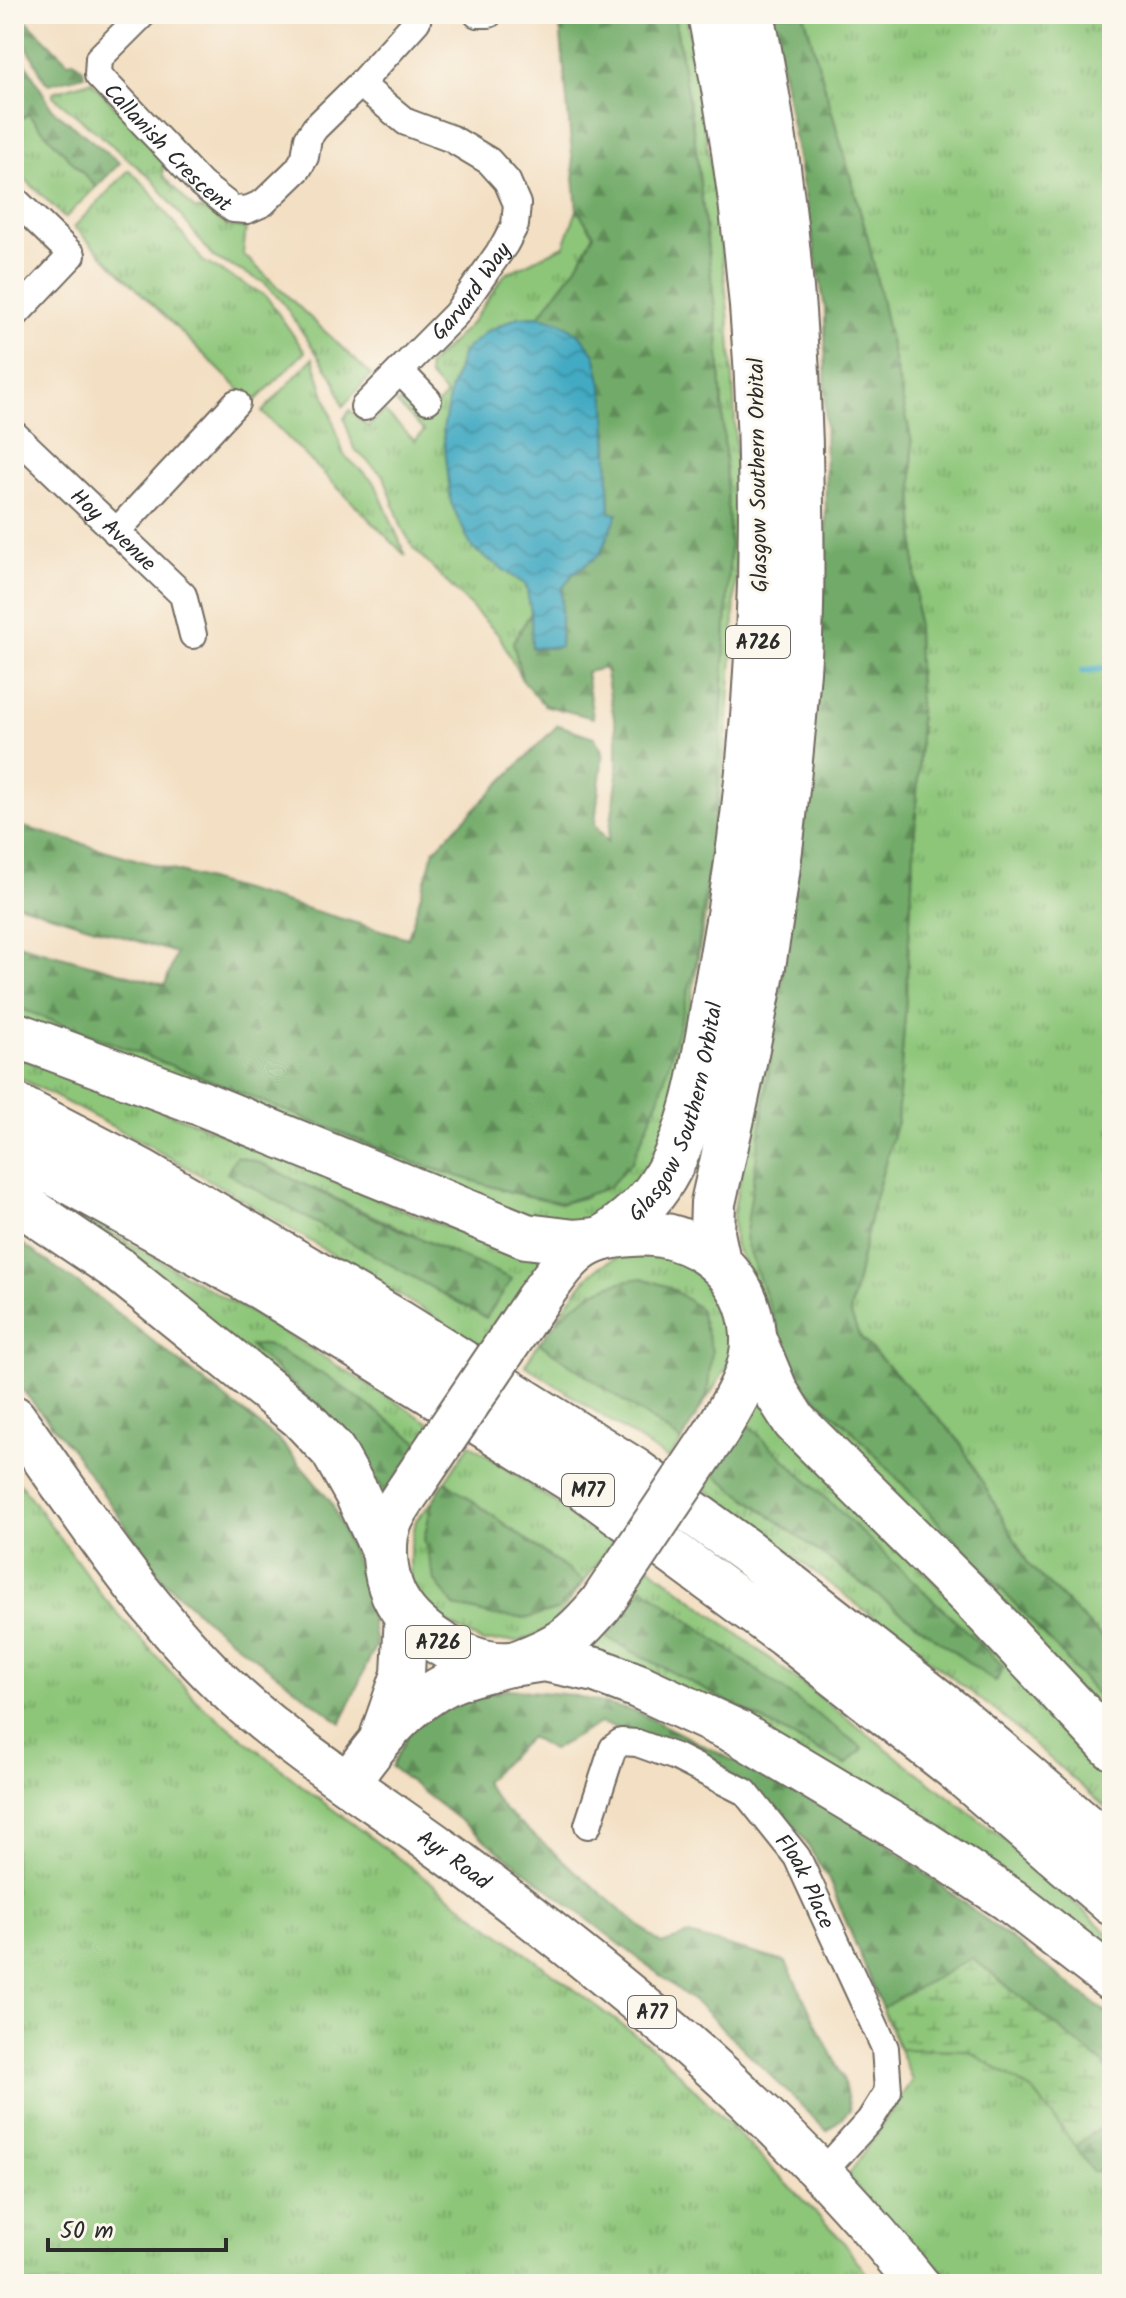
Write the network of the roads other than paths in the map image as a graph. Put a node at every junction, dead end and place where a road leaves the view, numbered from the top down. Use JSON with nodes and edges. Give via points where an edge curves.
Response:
{"nodes":[{"id":1,"x":143,"y":14,"type":"edge"},
{"id":2,"x":418,"y":14,"type":"edge"},
{"id":3,"x":477,"y":14,"type":"edge"},
{"id":4,"x":489,"y":14,"type":"edge"},
{"id":5,"x":710,"y":14,"type":"edge"},
{"id":6,"x":752,"y":14,"type":"edge"},
{"id":7,"x":360,"y":84,"type":"junction"},
{"id":8,"x":14,"y":199,"type":"edge"},
{"id":9,"x":14,"y":316,"type":"edge"},
{"id":10,"x":400,"y":371,"type":"junction"},
{"id":11,"x":428,"y":400,"type":"dead end"},
{"id":12,"x":236,"y":403,"type":"dead end"},
{"id":13,"x":364,"y":407,"type":"dead end"},
{"id":14,"x":14,"y":434,"type":"edge"},
{"id":15,"x":116,"y":532,"type":"junction"},
{"id":16,"x":193,"y":635,"type":"dead end"},
{"id":17,"x":14,"y":1034,"type":"edge"},
{"id":18,"x":14,"y":1105,"type":"edge"},
{"id":19,"x":14,"y":1151,"type":"edge"},
{"id":20,"x":14,"y":1199,"type":"edge"},
{"id":21,"x":601,"y":1239,"type":"junction"},
{"id":22,"x":718,"y":1261,"type":"junction"},
{"id":23,"x":753,"y":1337,"type":"junction"},
{"id":24,"x":14,"y":1417,"type":"edge"},
{"id":25,"x":385,"y":1554,"type":"junction"},
{"id":26,"x":406,"y":1614,"type":"junction"},
{"id":27,"x":513,"y":1664,"type":"junction"},
{"id":28,"x":380,"y":1739,"type":"junction"},
{"id":29,"x":1112,"y":1747,"type":"edge"},
{"id":30,"x":348,"y":1783,"type":"junction"},
{"id":31,"x":588,"y":1825,"type":"dead end"},
{"id":32,"x":1112,"y":1849,"type":"edge"},
{"id":33,"x":1112,"y":1903,"type":"edge"},
{"id":34,"x":1112,"y":1979,"type":"edge"},
{"id":35,"x":822,"y":2173,"type":"junction"},
{"id":36,"x":918,"y":2284,"type":"edge"}],
"edges":[{"from":1,"to":7,"type":"street","name":"Callanish Crescent","via":[[99,58],[98,75],[201,184],[233,209],[263,203],[298,169],[315,128]]},
{"from":2,"to":7,"type":"street"},
{"from":3,"to":4,"type":"street"},
{"from":5,"to":21,"type":"highway","name":"Glasgow Southern Orbital","number":"A726","via":[[735,158],[755,351],[761,524],[756,679],[735,884],[691,1109],[658,1188]]},
{"from":6,"to":22,"type":"highway","name":"Glasgow Southern Orbital","number":"A726","via":[[771,118],[794,312],[801,575],[798,668],[777,872],[763,967],[713,1203]]},
{"from":7,"to":10,"type":"street","name":"Garvard Way","via":[[406,122],[452,139],[489,161],[507,181],[517,204],[515,225],[505,244],[456,314]]},
{"from":8,"to":9,"type":"street","via":[[72,255]]},
{"from":10,"to":11,"type":"street"},
{"from":10,"to":13,"type":"street","name":"Garvard Way"},
{"from":12,"to":15,"type":"street"},
{"from":14,"to":15,"type":"street","name":"Hoy Avenue"},
{"from":15,"to":16,"type":"street","name":"Hoy Avenue","via":[[183,595]]},
{"from":17,"to":21,"type":"highway","via":[[203,1104],[526,1236],[575,1242]]},
{"from":18,"to":32,"type":"highway","number":"M77","via":[[141,1171],[330,1282],[634,1470],[958,1717]]},
{"from":19,"to":33,"type":"highway","number":"M77","via":[[264,1289],[582,1486],[955,1768]]},
{"from":20,"to":25,"type":"highway","via":[[118,1269],[301,1417],[333,1451]]},
{"from":21,"to":22,"type":"highway","number":"A726","via":[[638,1233],[674,1237]]},
{"from":21,"to":25,"type":"highway","number":"A726","bridge":true,"via":[[566,1263],[537,1300],[395,1510]]},
{"from":22,"to":23,"type":"highway","number":"A726","via":[[744,1295]]},
{"from":23,"to":27,"type":"highway","number":"A726","bridge":true,"via":[[748,1371],[717,1431],[601,1604],[570,1638]]},
{"from":23,"to":29,"type":"highway","via":[[795,1422]]},
{"from":24,"to":30,"type":"main road","name":"Ayr Road","number":"A77","via":[[126,1575],[183,1642],[233,1694]]},
{"from":25,"to":26,"type":"highway","number":"A726","via":[[388,1580]]},
{"from":26,"to":27,"type":"highway","number":"A726","via":[[446,1647],[478,1660]]},
{"from":26,"to":28,"type":"main road","number":"A726","via":[[403,1674]]},
{"from":27,"to":28,"type":"main road","number":"A726","via":[[435,1692]]},
{"from":27,"to":34,"type":"highway","via":[[544,1659],[596,1670],[739,1733],[1010,1900]]},
{"from":28,"to":30,"type":"main road","number":"A726"},
{"from":30,"to":35,"type":"main road","name":"Ayr Road","number":"A77","via":[[472,1872],[667,2025]]},
{"from":31,"to":35,"type":"street","name":"Floak Place","via":[[613,1748],[621,1742],[637,1743],[745,1792],[797,1857],[885,2048],[888,2091],[870,2120]]},
{"from":35,"to":36,"type":"main road","name":"Ayr Road","number":"A77"}]}
